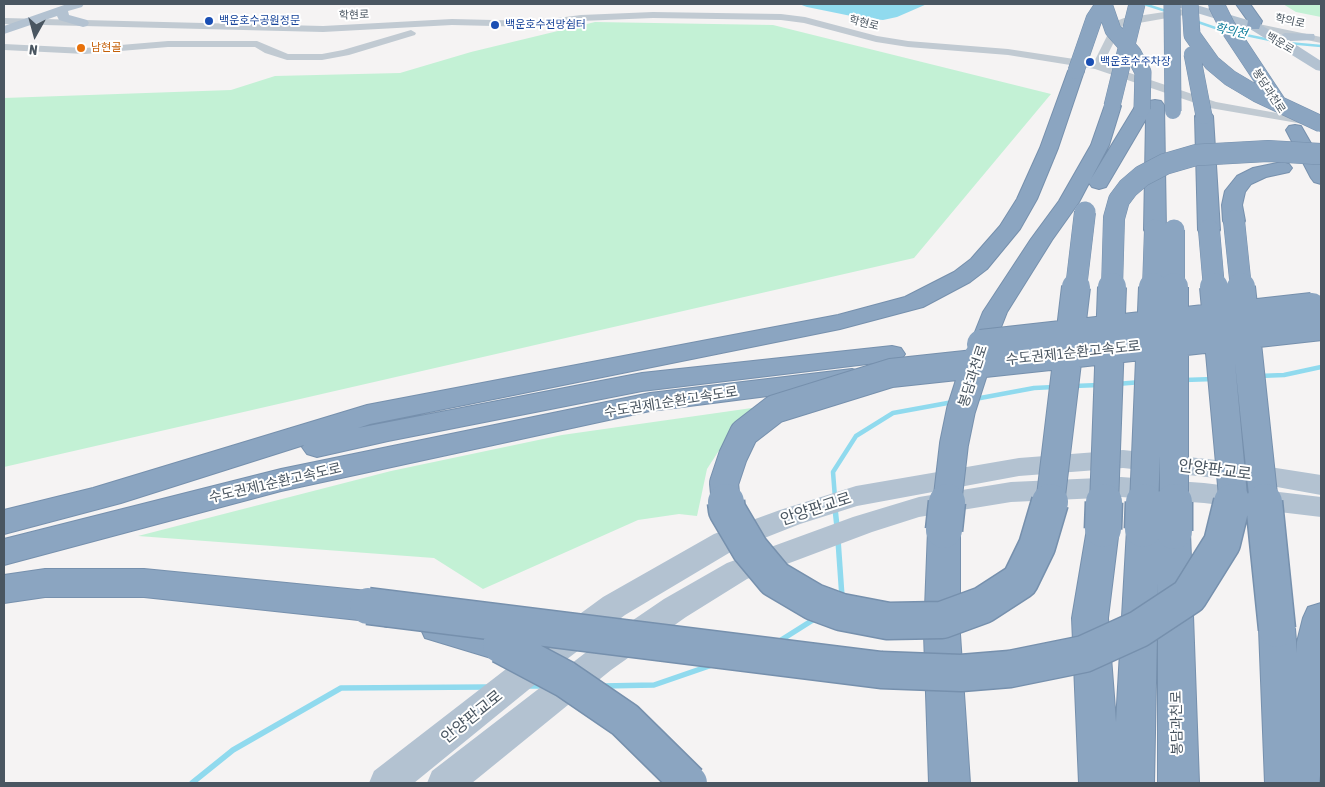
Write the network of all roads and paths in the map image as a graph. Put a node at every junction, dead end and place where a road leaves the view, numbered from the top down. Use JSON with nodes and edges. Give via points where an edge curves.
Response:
{"nodes":[{"id":1,"x":78,"y":4,"type":"edge"},
{"id":2,"x":1104,"y":4,"type":"edge"},
{"id":3,"x":1137,"y":4,"type":"edge"},
{"id":4,"x":1216,"y":4,"type":"edge"},
{"id":5,"x":1243,"y":4,"type":"edge"},
{"id":6,"x":1179,"y":7,"type":"edge"},
{"id":7,"x":62,"y":9,"type":"junction"},
{"id":8,"x":30,"y":20,"type":"junction"},
{"id":9,"x":4,"y":21,"type":"edge"},
{"id":10,"x":488,"y":22,"type":"junction"},
{"id":11,"x":83,"y":23,"type":"junction"},
{"id":12,"x":239,"y":26,"type":"junction"},
{"id":13,"x":1254,"y":26,"type":"junction"},
{"id":14,"x":4,"y":30,"type":"edge"},
{"id":15,"x":1192,"y":35,"type":"junction"},
{"id":16,"x":1315,"y":38,"type":"edge"},
{"id":17,"x":1280,"y":40,"type":"junction"},
{"id":18,"x":1157,"y":41,"type":"dead end"},
{"id":19,"x":219,"y":43,"type":"junction"},
{"id":20,"x":4,"y":47,"type":"edge"},
{"id":21,"x":1098,"y":66,"type":"junction"},
{"id":22,"x":1321,"y":67,"type":"edge"},
{"id":23,"x":1156,"y":68,"type":"dead end"},
{"id":24,"x":1157,"y":108,"type":"junction"},
{"id":25,"x":1321,"y":124,"type":"edge"},
{"id":26,"x":1321,"y":154,"type":"edge"},
{"id":27,"x":1321,"y":169,"type":"edge"},
{"id":28,"x":1321,"y":178,"type":"edge"},
{"id":29,"x":1174,"y":181,"type":"dead end"},
{"id":30,"x":1221,"y":225,"type":"junction"},
{"id":31,"x":1319,"y":311,"type":"edge"},
{"id":32,"x":890,"y":373,"type":"junction"},
{"id":33,"x":646,"y":392,"type":"junction"},
{"id":34,"x":1321,"y":485,"type":"edge"},
{"id":35,"x":103,"y":496,"type":"junction"},
{"id":36,"x":1321,"y":507,"type":"edge"},
{"id":37,"x":4,"y":522,"type":"edge"},
{"id":38,"x":1158,"y":530,"type":"junction"},
{"id":39,"x":4,"y":552,"type":"edge"},
{"id":40,"x":4,"y":589,"type":"edge"},
{"id":41,"x":368,"y":606,"type":"junction"},
{"id":42,"x":1318,"y":630,"type":"edge"},
{"id":43,"x":387,"y":783,"type":"edge"},
{"id":44,"x":445,"y":783,"type":"edge"},
{"id":45,"x":689,"y":783,"type":"edge"},
{"id":46,"x":950,"y":783,"type":"edge"},
{"id":47,"x":1100,"y":783,"type":"edge"},
{"id":48,"x":1133,"y":783,"type":"edge"},
{"id":49,"x":1178,"y":783,"type":"edge"},
{"id":50,"x":1285,"y":783,"type":"edge"},
{"id":51,"x":1298,"y":783,"type":"edge"}],
"edges":[{"from":1,"to":7,"type":"main road"},
{"from":2,"to":24,"type":"highway","bridge":true,"via":[[1113,30],[1133,52]]},
{"from":2,"to":35,"type":"highway","bridge":true,"via":[[1094,19],[1027,199],[1010,228],[979,264],[942,289],[914,302],[840,322],[367,415]]},
{"from":3,"to":46,"type":"highway","name":"봉담과천로","bridge":true,"via":[[1100,145],[1069,202],[995,312],[961,410],[944,530],[942,634]]},
{"from":4,"to":28,"type":"highway","name":"봉담과천로","bridge":true,"via":[[1295,130]]},
{"from":5,"to":13,"type":"highway","via":[[1255,21]]},
{"from":6,"to":13,"type":"main road","name":"백운로"},
{"from":6,"to":15,"type":"highway","bridge":true},
{"from":6,"to":18,"type":"highway"},
{"from":6,"to":21,"type":"street","via":[[1118,24]]},
{"from":6,"to":24,"type":"highway","name":"봉담과천로","bridge":true},
{"from":7,"to":8,"type":"main road"},
{"from":7,"to":11,"type":"main road","via":[[63,17]]},
{"from":8,"to":9,"type":"street","name":"학현로"},
{"from":8,"to":11,"type":"street","name":"학현로"},
{"from":8,"to":14,"type":"main road"},
{"from":10,"to":12,"type":"street","name":"학현로","via":[[331,28]]},
{"from":10,"to":19,"type":"street","via":[[480,26],[418,30],[322,57],[287,57],[257,44]]},
{"from":10,"to":21,"type":"street","name":"학현로","via":[[534,24],[652,15],[781,17],[908,44],[978,48]]},
{"from":11,"to":12,"type":"street","name":"학현로"},
{"from":12,"to":19,"type":"street"},
{"from":13,"to":16,"type":"street","name":"학의로"},
{"from":13,"to":17,"type":"main road","name":"백운로"},
{"from":15,"to":25,"type":"highway","bridge":true,"via":[[1212,64],[1230,78]]},
{"from":15,"to":30,"type":"highway","bridge":true,"via":[[1192,54]]},
{"from":16,"to":17,"type":"main road","via":[[1291,36]]},
{"from":17,"to":22,"type":"main road","name":"백운로"},
{"from":19,"to":20,"type":"street","via":[[84,51]]},
{"from":21,"to":25,"type":"street","name":"학현로","via":[[1214,105]]},
{"from":23,"to":24,"type":"highway","name":"봉담과천로"},
{"from":24,"to":29,"type":"highway","name":"봉담과천로"},
{"from":24,"to":32,"type":"highway","bridge":true,"via":[[1130,133],[1104,172],[1085,212],[1049,511],[1040,538],[1020,581],[983,605],[942,620],[888,621],[841,612],[814,602],[775,578],[750,549],[727,510],[724,483],[744,433],[775,409]]},
{"from":24,"to":38,"type":"highway","name":"봉담과천로","bridge":true,"via":[[1168,224]]},
{"from":26,"to":47,"type":"highway","bridge":true,"via":[[1268,151],[1196,156],[1165,164],[1142,176],[1120,200],[1114,218],[1103,528],[1090,618]]},
{"from":27,"to":30,"type":"highway","via":[[1282,168],[1260,172],[1244,180],[1235,191],[1232,205]]},
{"from":30,"to":41,"type":"highway","bridge":true,"via":[[1233,496],[1222,543],[1189,596],[1139,630],[1084,654],[1010,669],[961,673],[881,670]]},
{"from":30,"to":50,"type":"highway","bridge":true,"via":[[1277,629]]},
{"from":31,"to":32,"type":"highway","name":"수도권제1순환고속도로","bridge":true},
{"from":31,"to":33,"type":"highway","name":"수도권제1순환고속도로","bridge":true},
{"from":32,"to":33,"type":"highway","name":"수도권제1순환고속도로","bridge":true},
{"from":33,"to":35,"type":"highway","name":"수도권제1순환고속도로","via":[[388,431]]},
{"from":33,"to":39,"type":"highway","name":"수도권제1순환고속도로","via":[[281,480]]},
{"from":34,"to":43,"type":"main road","name":"안양판교로","via":[[1244,472],[1123,459],[1019,467],[856,496],[790,517],[724,542],[614,606]]},
{"from":35,"to":37,"type":"highway","name":"수도권제1순환고속도로"},
{"from":36,"to":44,"type":"main road","name":"안양판교로","via":[[1121,487],[1011,492],[919,507],[863,524],[737,571],[675,608],[588,669]]},
{"from":38,"to":48,"type":"highway","name":"봉담과천로"},
{"from":38,"to":49,"type":"highway","name":"봉담과천로"},
{"from":40,"to":41,"type":"highway","via":[[45,583],[144,583]]},
{"from":41,"to":45,"type":"highway","bridge":true,"via":[[501,645],[565,679],[625,720]]},
{"from":42,"to":51,"type":"highway","via":[[1314,700]]}]}
